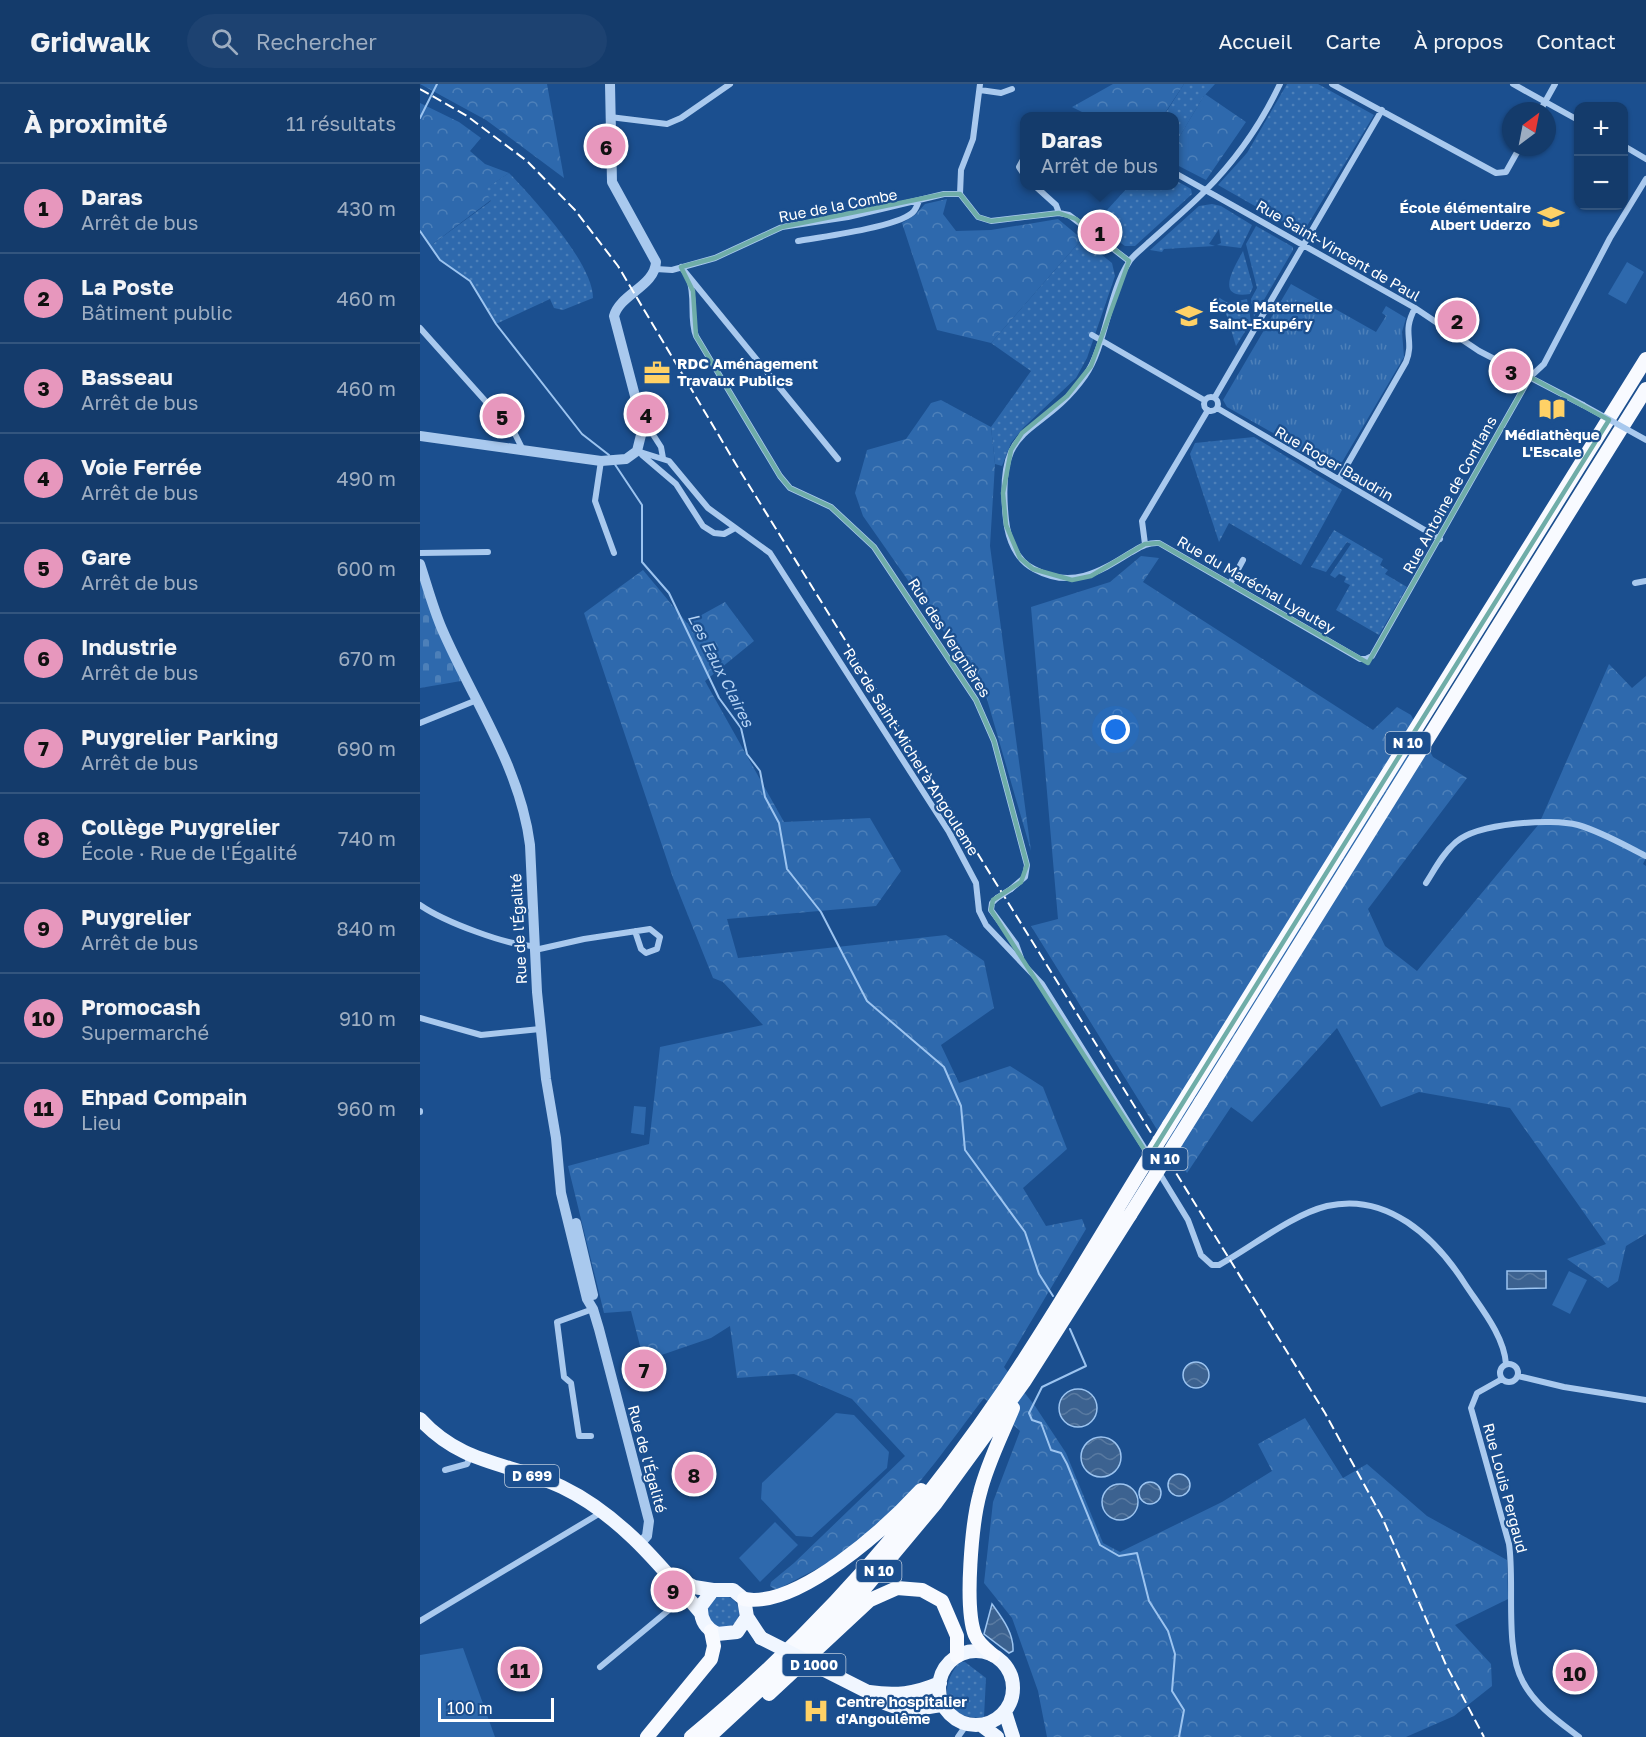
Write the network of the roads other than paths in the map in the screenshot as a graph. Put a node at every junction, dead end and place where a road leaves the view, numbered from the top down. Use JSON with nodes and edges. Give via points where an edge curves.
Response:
{"nodes":[{"id":1,"x":610,"y":84,"type":"edge"},
{"id":2,"x":730,"y":84,"type":"edge"},
{"id":3,"x":1280,"y":84,"type":"edge"},
{"id":4,"x":1332,"y":84,"type":"edge"},
{"id":5,"x":1514,"y":84,"type":"edge"},
{"id":6,"x":1555,"y":84,"type":"edge"},
{"id":7,"x":980,"y":87,"type":"edge"},
{"id":8,"x":1012,"y":89,"type":"dead end"},
{"id":9,"x":1545,"y":102,"type":"joint"},
{"id":10,"x":1556,"y":108,"type":"edge"},
{"id":11,"x":1382,"y":110,"type":"junction"},
{"id":12,"x":610,"y":117,"type":"junction"},
{"id":13,"x":1574,"y":118,"type":"edge"},
{"id":14,"x":1628,"y":149,"type":"edge"},
{"id":15,"x":1515,"y":156,"type":"edge"},
{"id":16,"x":1646,"y":159,"type":"edge"},
{"id":17,"x":1179,"y":175,"type":"edge"},
{"id":18,"x":1646,"y":179,"type":"edge"},
{"id":19,"x":1039,"y":190,"type":"edge"},
{"id":20,"x":1205,"y":191,"type":"junction"},
{"id":21,"x":960,"y":194,"type":"junction"},
{"id":22,"x":919,"y":201,"type":"junction"},
{"id":23,"x":1059,"y":213,"type":"junction"},
{"id":24,"x":798,"y":242,"type":"dead end"},
{"id":25,"x":1304,"y":246,"type":"junction"},
{"id":26,"x":1129,"y":261,"type":"junction"},
{"id":27,"x":681,"y":267,"type":"junction"},
{"id":28,"x":656,"y":269,"type":"junction"},
{"id":29,"x":689,"y":279,"type":"junction"},
{"id":30,"x":1415,"y":308,"type":"junction"},
{"id":31,"x":420,"y":328,"type":"edge"},
{"id":32,"x":1092,"y":334,"type":"dead end"},
{"id":33,"x":1099,"y":339,"type":"junction"},
{"id":34,"x":1646,"y":359,"type":"edge"},
{"id":35,"x":1530,"y":377,"type":"junction"},
{"id":36,"x":1646,"y":389,"type":"edge"},
{"id":37,"x":1215,"y":397,"type":"junction"},
{"id":38,"x":1204,"y":400,"type":"junction"},
{"id":39,"x":1217,"y":408,"type":"junction"},
{"id":40,"x":1208,"y":410,"type":"junction"},
{"id":41,"x":640,"y":415,"type":"junction"},
{"id":42,"x":420,"y":436,"type":"edge"},
{"id":43,"x":1646,"y":440,"type":"edge"},
{"id":44,"x":523,"y":450,"type":"junction"},
{"id":45,"x":639,"y":453,"type":"junction"},
{"id":46,"x":663,"y":458,"type":"junction"},
{"id":47,"x":838,"y":459,"type":"dead end"},
{"id":48,"x":610,"y":461,"type":"junction"},
{"id":49,"x":1340,"y":479,"type":"junction"},
{"id":50,"x":735,"y":528,"type":"junction"},
{"id":51,"x":1440,"y":539,"type":"junction"},
{"id":52,"x":1145,"y":544,"type":"junction"},
{"id":53,"x":488,"y":552,"type":"dead end"},
{"id":54,"x":420,"y":553,"type":"edge"},
{"id":55,"x":614,"y":553,"type":"dead end"},
{"id":56,"x":1243,"y":560,"type":"dead end"},
{"id":57,"x":420,"y":564,"type":"edge"},
{"id":58,"x":1646,"y":581,"type":"edge"},
{"id":59,"x":1635,"y":583,"type":"dead end"},
{"id":60,"x":1230,"y":584,"type":"junction"},
{"id":61,"x":1360,"y":658,"type":"joint"},
{"id":62,"x":477,"y":700,"type":"junction"},
{"id":63,"x":420,"y":723,"type":"edge"},
{"id":64,"x":1646,"y":856,"type":"edge"},
{"id":65,"x":1426,"y":883,"type":"dead end"},
{"id":66,"x":420,"y":905,"type":"edge"},
{"id":67,"x":635,"y":931,"type":"junction"},
{"id":68,"x":535,"y":948,"type":"junction"},
{"id":69,"x":1022,"y":960,"type":"junction"},
{"id":70,"x":420,"y":1018,"type":"edge"},
{"id":71,"x":540,"y":1029,"type":"junction"},
{"id":72,"x":593,"y":1309,"type":"junction"},
{"id":73,"x":1506,"y":1364,"type":"junction"},
{"id":74,"x":1518,"y":1376,"type":"junction"},
{"id":75,"x":1502,"y":1379,"type":"junction"},
{"id":76,"x":1024,"y":1382,"type":"junction"},
{"id":77,"x":1646,"y":1400,"type":"edge"},
{"id":78,"x":420,"y":1419,"type":"edge"},
{"id":79,"x":591,"y":1436,"type":"dead end"},
{"id":80,"x":470,"y":1457,"type":"junction"},
{"id":81,"x":445,"y":1470,"type":"dead end"},
{"id":82,"x":941,"y":1478,"type":"junction"},
{"id":83,"x":603,"y":1512,"type":"junction"},
{"id":84,"x":640,"y":1544,"type":"junction"},
{"id":85,"x":713,"y":1590,"type":"junction"},
{"id":86,"x":691,"y":1591,"type":"junction"},
{"id":87,"x":744,"y":1599,"type":"junction"},
{"id":88,"x":700,"y":1612,"type":"junction"},
{"id":89,"x":747,"y":1617,"type":"junction"},
{"id":90,"x":420,"y":1621,"type":"edge"},
{"id":91,"x":711,"y":1631,"type":"junction"},
{"id":92,"x":737,"y":1632,"type":"junction"},
{"id":93,"x":760,"y":1638,"type":"junction"},
{"id":94,"x":993,"y":1655,"type":"junction"},
{"id":95,"x":957,"y":1656,"type":"junction"},
{"id":96,"x":600,"y":1667,"type":"dead end"},
{"id":97,"x":940,"y":1683,"type":"junction"},
{"id":98,"x":868,"y":1692,"type":"junction"},
{"id":99,"x":943,"y":1705,"type":"junction"},
{"id":100,"x":1005,"y":1712,"type":"junction"},
{"id":101,"x":967,"y":1724,"type":"junction"},
{"id":102,"x":981,"y":1725,"type":"junction"},
{"id":103,"x":647,"y":1737,"type":"edge"},
{"id":104,"x":691,"y":1737,"type":"edge"},
{"id":105,"x":709,"y":1737,"type":"edge"},
{"id":106,"x":958,"y":1737,"type":"edge"},
{"id":107,"x":997,"y":1737,"type":"edge"},
{"id":108,"x":1013,"y":1737,"type":"edge"},
{"id":109,"x":1579,"y":1737,"type":"edge"}],
"edges":[{"from":1,"to":12,"type":"street"},
{"from":2,"to":12,"type":"street","via":[[667,124]]},
{"from":3,"to":20,"type":"street","via":[[1251,137]]},
{"from":4,"to":11,"type":"street"},
{"from":5,"to":9,"type":"street"},
{"from":6,"to":9,"type":"street"},
{"from":7,"to":8,"type":"street","via":[[1000,93]]},
{"from":7,"to":21,"type":"street","via":[[973,139],[961,170]]},
{"from":10,"to":13,"type":"street"},
{"from":11,"to":15,"type":"street","via":[[1501,174]]},
{"from":11,"to":25,"type":"street"},
{"from":12,"to":28,"type":"street","via":[[612,182],[655,257]]},
{"from":14,"to":16,"type":"street"},
{"from":17,"to":20,"type":"street","name":"Rue Saint-Vincent de Paul"},
{"from":18,"to":35,"type":"street","name":"Rue Antoine de Conflans","via":[[1578,295],[1544,364]]},
{"from":19,"to":23,"type":"street"},
{"from":20,"to":25,"type":"street","name":"Rue Saint-Vincent de Paul"},
{"from":20,"to":26,"type":"street"},
{"from":21,"to":22,"type":"street","name":"Rue de la Combe"},
{"from":21,"to":23,"type":"street","via":[[978,217],[991,221]]},
{"from":22,"to":24,"type":"street","via":[[914,212],[905,218]]},
{"from":22,"to":27,"type":"street","name":"Rue de la Combe","via":[[782,227],[715,258]]},
{"from":23,"to":26,"type":"street","via":[[1077,219]]},
{"from":25,"to":30,"type":"street","name":"Rue Saint-Vincent de Paul"},
{"from":25,"to":37,"type":"street"},
{"from":26,"to":33,"type":"street"},
{"from":27,"to":28,"type":"street","name":"Rue de la Combe"},
{"from":27,"to":29,"type":"street"},
{"from":28,"to":41,"type":"street","via":[[620,304],[614,316]]},
{"from":29,"to":47,"type":"street"},
{"from":29,"to":69,"type":"street","name":"Rue des Vergnières","bridge":true,"via":[[696,336],[780,476],[790,488],[831,507],[874,547],[976,700],[994,741],[1027,865],[1025,877],[997,898],[991,910],[1016,944]]},
{"from":30,"to":35,"type":"street","name":"Rue Saint-Vincent de Paul","via":[[1458,339]]},
{"from":30,"to":49,"type":"street","via":[[1406,325],[1406,362]]},
{"from":31,"to":44,"type":"street","via":[[515,434]]},
{"from":32,"to":33,"type":"street"},
{"from":33,"to":38,"type":"street"},
{"from":33,"to":52,"type":"street","via":[[1091,366],[1077,386],[1022,433],[1011,450],[1003,493],[1006,525],[1020,558],[1033,569],[1072,580],[1091,576]]},
{"from":34,"to":82,"type":"highway","number":"N 10","bridge":true,"via":[[1016,1372]]},
{"from":35,"to":43,"type":"street","name":"Rue Saint-Vincent de Paul","bridge":true},
{"from":35,"to":51,"type":"street","name":"Rue Antoine de Conflans"},
{"from":36,"to":76,"type":"highway","number":"N 10","bridge":true},
{"from":37,"to":38,"type":"street"},
{"from":37,"to":39,"type":"street"},
{"from":38,"to":40,"type":"street"},
{"from":39,"to":40,"type":"street"},
{"from":39,"to":49,"type":"street","name":"Rue Roger Baudrin"},
{"from":40,"to":52,"type":"street","via":[[1142,520]]},
{"from":41,"to":45,"type":"street"},
{"from":41,"to":46,"type":"street","via":[[661,447]]},
{"from":42,"to":44,"type":"street"},
{"from":44,"to":48,"type":"street"},
{"from":45,"to":46,"type":"street"},
{"from":45,"to":48,"type":"street"},
{"from":45,"to":50,"type":"street","via":[[676,484],[703,526],[724,534]]},
{"from":46,"to":50,"type":"street","name":"Rue de Saint-Michel à Angouleme","via":[[708,508]]},
{"from":48,"to":55,"type":"street","via":[[595,501]]},
{"from":49,"to":51,"type":"street","name":"Rue Roger Baudrin"},
{"from":50,"to":69,"type":"street","name":"Rue de Saint-Michel à Angouleme","via":[[762,545],[781,568],[953,840],[976,883],[979,911],[986,925]]},
{"from":51,"to":61,"type":"street","name":"Rue Antoine de Conflans","via":[[1372,656]]},
{"from":52,"to":60,"type":"street","name":"Rue du Maréchal Lyautey","via":[[1158,543]]},
{"from":53,"to":54,"type":"street"},
{"from":56,"to":60,"type":"street"},
{"from":57,"to":62,"type":"street","name":"Rue de l'Égalité","via":[[442,629]]},
{"from":58,"to":59,"type":"street"},
{"from":60,"to":61,"type":"street","name":"Rue du Maréchal Lyautey"},
{"from":62,"to":63,"type":"street"},
{"from":62,"to":68,"type":"street","name":"Rue de l'Égalité","via":[[510,767],[526,815]]},
{"from":64,"to":65,"type":"street","via":[[1576,824],[1486,827],[1457,840]]},
{"from":66,"to":68,"type":"street","via":[[437,916]]},
{"from":67,"to":67,"type":"street","via":[[656,932],[660,937],[657,949],[646,953],[641,949]]},
{"from":67,"to":68,"type":"street"},
{"from":68,"to":71,"type":"street","name":"Rue de l'Égalité"},
{"from":69,"to":73,"type":"street","name":"Rue de Saint-Michel à Angouleme","via":[[1056,1004],[1176,1199],[1205,1261],[1219,1265],[1297,1219],[1326,1207],[1349,1203],[1389,1211],[1421,1232],[1453,1266],[1500,1341]]},
{"from":70,"to":71,"type":"street","via":[[481,1035]]},
{"from":71,"to":72,"type":"street","name":"Rue de l'Égalité","via":[[561,1193],[587,1299]]},
{"from":72,"to":79,"type":"street","via":[[557,1322],[564,1377],[571,1383],[579,1436]]},
{"from":72,"to":84,"type":"street","name":"Rue de l'Égalité","via":[[649,1521],[647,1536]]},
{"from":73,"to":74,"type":"street","via":[[1515,1366]]},
{"from":73,"to":75,"type":"street","via":[[1500,1370]]},
{"from":74,"to":75,"type":"street","via":[[1509,1382]]},
{"from":74,"to":77,"type":"street"},
{"from":75,"to":109,"type":"street","name":"Rue Louis Pergaud","via":[[1477,1393],[1472,1408],[1509,1544],[1518,1671],[1537,1702]]},
{"from":76,"to":94,"type":"highway","via":[[979,1494],[974,1537],[969,1591],[972,1623],[979,1642]]},
{"from":76,"to":105,"type":"highway","number":"N 10","via":[[936,1503],[850,1606]]},
{"from":78,"to":80,"type":"main road","number":"D 699"},
{"from":80,"to":81,"type":"street","via":[[467,1464]]},
{"from":80,"to":83,"type":"main road","number":"D 699","via":[[543,1479]]},
{"from":82,"to":87,"type":"highway","via":[[928,1483],[868,1541],[817,1576],[775,1596]]},
{"from":82,"to":104,"type":"highway","number":"N 10","via":[[827,1611]]},
{"from":83,"to":84,"type":"main road","number":"D 699"},
{"from":83,"to":90,"type":"street"},
{"from":84,"to":86,"type":"main road","number":"D 699"},
{"from":85,"to":86,"type":"main road"},
{"from":85,"to":87,"type":"main road","via":[[734,1590]]},
{"from":85,"to":88,"type":"main road","via":[[704,1599]]},
{"from":86,"to":88,"type":"main road"},
{"from":86,"to":96,"type":"street"},
{"from":87,"to":89,"type":"main road"},
{"from":88,"to":91,"type":"main road"},
{"from":89,"to":92,"type":"main road"},
{"from":89,"to":93,"type":"main road"},
{"from":91,"to":92,"type":"main road","via":[[724,1635]]},
{"from":91,"to":103,"type":"highway","via":[[711,1659]]},
{"from":92,"to":93,"type":"main road","number":"D 1000"},
{"from":93,"to":98,"type":"main road","number":"D 1000","bridge":true},
{"from":94,"to":95,"type":"main road","via":[[975,1652]]},
{"from":94,"to":100,"type":"main road","via":[[1002,1661],[1013,1681],[1014,1692]]},
{"from":95,"to":97,"type":"main road","via":[[945,1668]]},
{"from":95,"to":105,"type":"highway","via":[[957,1636],[942,1600],[910,1587],[885,1591],[870,1600],[797,1671]]},
{"from":97,"to":98,"type":"main road","number":"D 1000","via":[[894,1696]]},
{"from":97,"to":99,"type":"main road"},
{"from":98,"to":99,"type":"main road","number":"D 1000","via":[[884,1705],[894,1707]]},
{"from":99,"to":101,"type":"main road","via":[[953,1718]]},
{"from":100,"to":102,"type":"main road"},
{"from":100,"to":108,"type":"main road"},
{"from":101,"to":102,"type":"main road"},
{"from":101,"to":106,"type":"street"},
{"from":102,"to":107,"type":"main road"}]}
